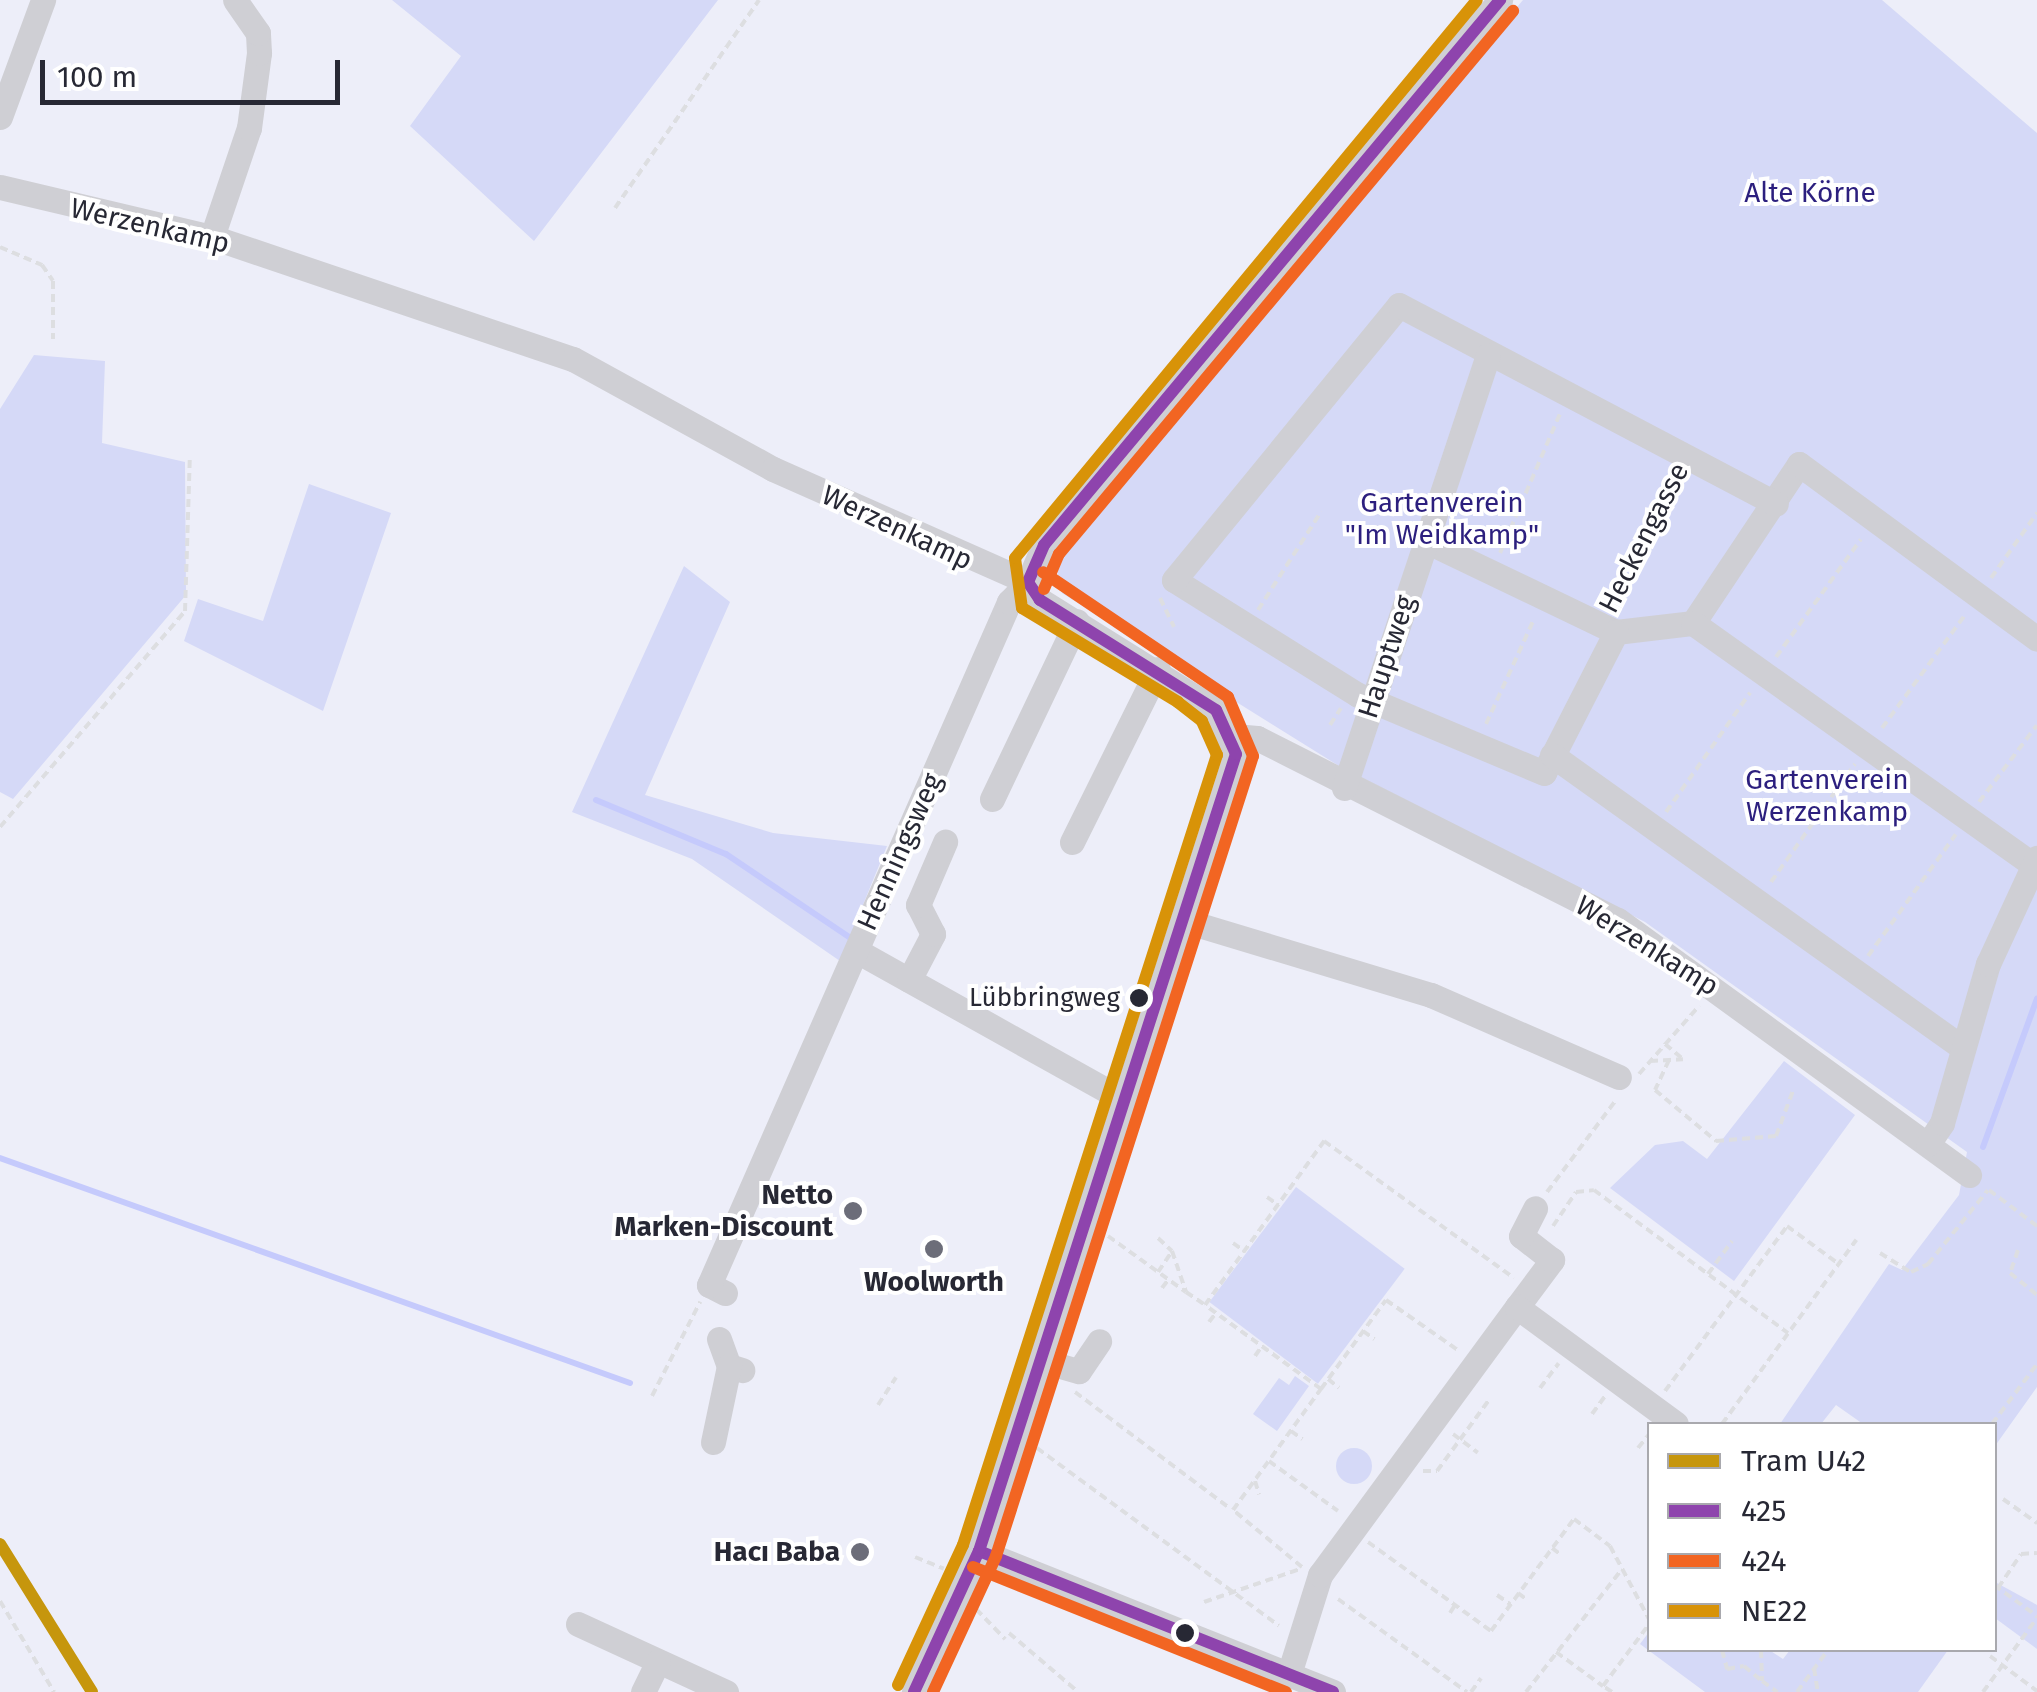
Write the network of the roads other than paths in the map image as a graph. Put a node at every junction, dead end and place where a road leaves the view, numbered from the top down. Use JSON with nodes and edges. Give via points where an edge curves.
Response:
{"nodes":[{"id":1,"x":43,"y":0,"type":"edge"},
{"id":2,"x":235,"y":0,"type":"edge"},
{"id":3,"x":1500,"y":0,"type":"edge"},
{"id":4,"x":10,"y":64,"type":"edge"},
{"id":5,"x":0,"y":117,"type":"edge"},
{"id":6,"x":0,"y":187,"type":"edge"},
{"id":7,"x":212,"y":236,"type":"junction"},
{"id":8,"x":1488,"y":355,"type":"junction"},
{"id":9,"x":1776,"y":504,"type":"junction"},
{"id":10,"x":1426,"y":541,"type":"junction"},
{"id":11,"x":1028,"y":582,"type":"junction"},
{"id":12,"x":1078,"y":621,"type":"junction"},
{"id":13,"x":1693,"y":623,"type":"junction"},
{"id":14,"x":1608,"y":628,"type":"junction"},
{"id":15,"x":2037,"y":639,"type":"edge"},
{"id":16,"x":1158,"y":668,"type":"junction"},
{"id":17,"x":1372,"y":702,"type":"junction"},
{"id":18,"x":1234,"y":736,"type":"junction"},
{"id":19,"x":1552,"y":755,"type":"junction"},
{"id":20,"x":1344,"y":788,"type":"junction"},
{"id":21,"x":992,"y":799,"type":"dead end"},
{"id":22,"x":945,"y":842,"type":"dead end"},
{"id":23,"x":1072,"y":842,"type":"dead end"},
{"id":24,"x":2035,"y":861,"type":"edge"},
{"id":25,"x":1189,"y":922,"type":"junction"},
{"id":26,"x":857,"y":950,"type":"junction"},
{"id":27,"x":910,"y":980,"type":"junction"},
{"id":28,"x":1960,"y":1046,"type":"junction"},
{"id":29,"x":1619,"y":1077,"type":"dead end"},
{"id":30,"x":1129,"y":1103,"type":"junction"},
{"id":31,"x":1928,"y":1144,"type":"junction"},
{"id":32,"x":1978,"y":1182,"type":"road end"},
{"id":33,"x":1535,"y":1208,"type":"road end"},
{"id":34,"x":717,"y":1289,"type":"road end"},
{"id":35,"x":1517,"y":1306,"type":"junction"},
{"id":36,"x":719,"y":1340,"type":"dead end"},
{"id":37,"x":1099,"y":1341,"type":"dead end"},
{"id":38,"x":1051,"y":1370,"type":"junction"},
{"id":39,"x":1651,"y":1420,"type":"edge"},
{"id":40,"x":713,"y":1442,"type":"dead end"},
{"id":41,"x":980,"y":1551,"type":"junction"},
{"id":42,"x":578,"y":1624,"type":"dead end"},
{"id":43,"x":658,"y":1661,"type":"junction"},
{"id":44,"x":1289,"y":1674,"type":"junction"},
{"id":45,"x":643,"y":1692,"type":"edge"},
{"id":46,"x":726,"y":1692,"type":"edge"},
{"id":47,"x":914,"y":1692,"type":"edge"},
{"id":48,"x":1332,"y":1692,"type":"edge"}],
"edges":[{"from":1,"to":4,"type":"street"},
{"from":2,"to":7,"type":"street","via":[[258,33],[259,53],[249,128]]},
{"from":3,"to":11,"type":"street","name":"Henningsweg","via":[[1044,545]]},
{"from":4,"to":5,"type":"street"},
{"from":6,"to":7,"type":"street","name":"Werzenkamp"},
{"from":7,"to":11,"type":"street","name":"Werzenkamp","via":[[573,359],[772,469]]},
{"from":8,"to":9,"type":"street","via":[[1688,452]]},
{"from":8,"to":10,"type":"street","name":"Hauptweg"},
{"from":8,"to":17,"type":"street","via":[[1399,305],[1174,580]]},
{"from":9,"to":13,"type":"street"},
{"from":9,"to":15,"type":"street","via":[[1799,464]]},
{"from":10,"to":14,"type":"street"},
{"from":10,"to":17,"type":"street","name":"Hauptweg"},
{"from":11,"to":12,"type":"street","name":"Werzenkamp","via":[[1040,600]]},
{"from":11,"to":26,"type":"street","name":"Henningsweg","via":[[1009,602]]},
{"from":12,"to":16,"type":"street","name":"Werzenkamp"},
{"from":12,"to":21,"type":"street"},
{"from":13,"to":14,"type":"street"},
{"from":13,"to":24,"type":"street"},
{"from":14,"to":19,"type":"street"},
{"from":16,"to":18,"type":"street","name":"Werzenkamp"},
{"from":16,"to":23,"type":"street"},
{"from":17,"to":19,"type":"street","via":[[1544,772]]},
{"from":17,"to":20,"type":"street","name":"Hauptweg"},
{"from":18,"to":20,"type":"street","name":"Werzenkamp","via":[[1258,738]]},
{"from":18,"to":25,"type":"street","via":[[1234,772]]},
{"from":19,"to":28,"type":"street"},
{"from":20,"to":31,"type":"street","name":"Werzenkamp","via":[[1618,920]]},
{"from":22,"to":27,"type":"street","via":[[918,906],[933,934]]},
{"from":24,"to":28,"type":"street"},
{"from":25,"to":29,"type":"street","via":[[1431,995]]},
{"from":25,"to":30,"type":"street"},
{"from":26,"to":27,"type":"street","name":"Henningsweg"},
{"from":26,"to":34,"type":"street"},
{"from":27,"to":30,"type":"street","name":"Henningsweg"},
{"from":28,"to":31,"type":"street","via":[[1942,1123]]},
{"from":30,"to":38,"type":"street"},
{"from":31,"to":32,"type":"street","name":"Werzenkamp"},
{"from":33,"to":35,"type":"street","via":[[1520,1236],[1552,1260]]},
{"from":35,"to":39,"type":"street"},
{"from":35,"to":44,"type":"street","via":[[1401,1462],[1346,1521],[1313,1578]]},
{"from":36,"to":40,"type":"street","via":[[736,1368]]},
{"from":37,"to":38,"type":"street","via":[[1079,1370]]},
{"from":38,"to":41,"type":"street","via":[[1016,1440]]},
{"from":41,"to":44,"type":"street"},
{"from":41,"to":47,"type":"street"},
{"from":42,"to":43,"type":"street"},
{"from":43,"to":45,"type":"street"},
{"from":43,"to":46,"type":"street"},
{"from":44,"to":48,"type":"street"}]}
